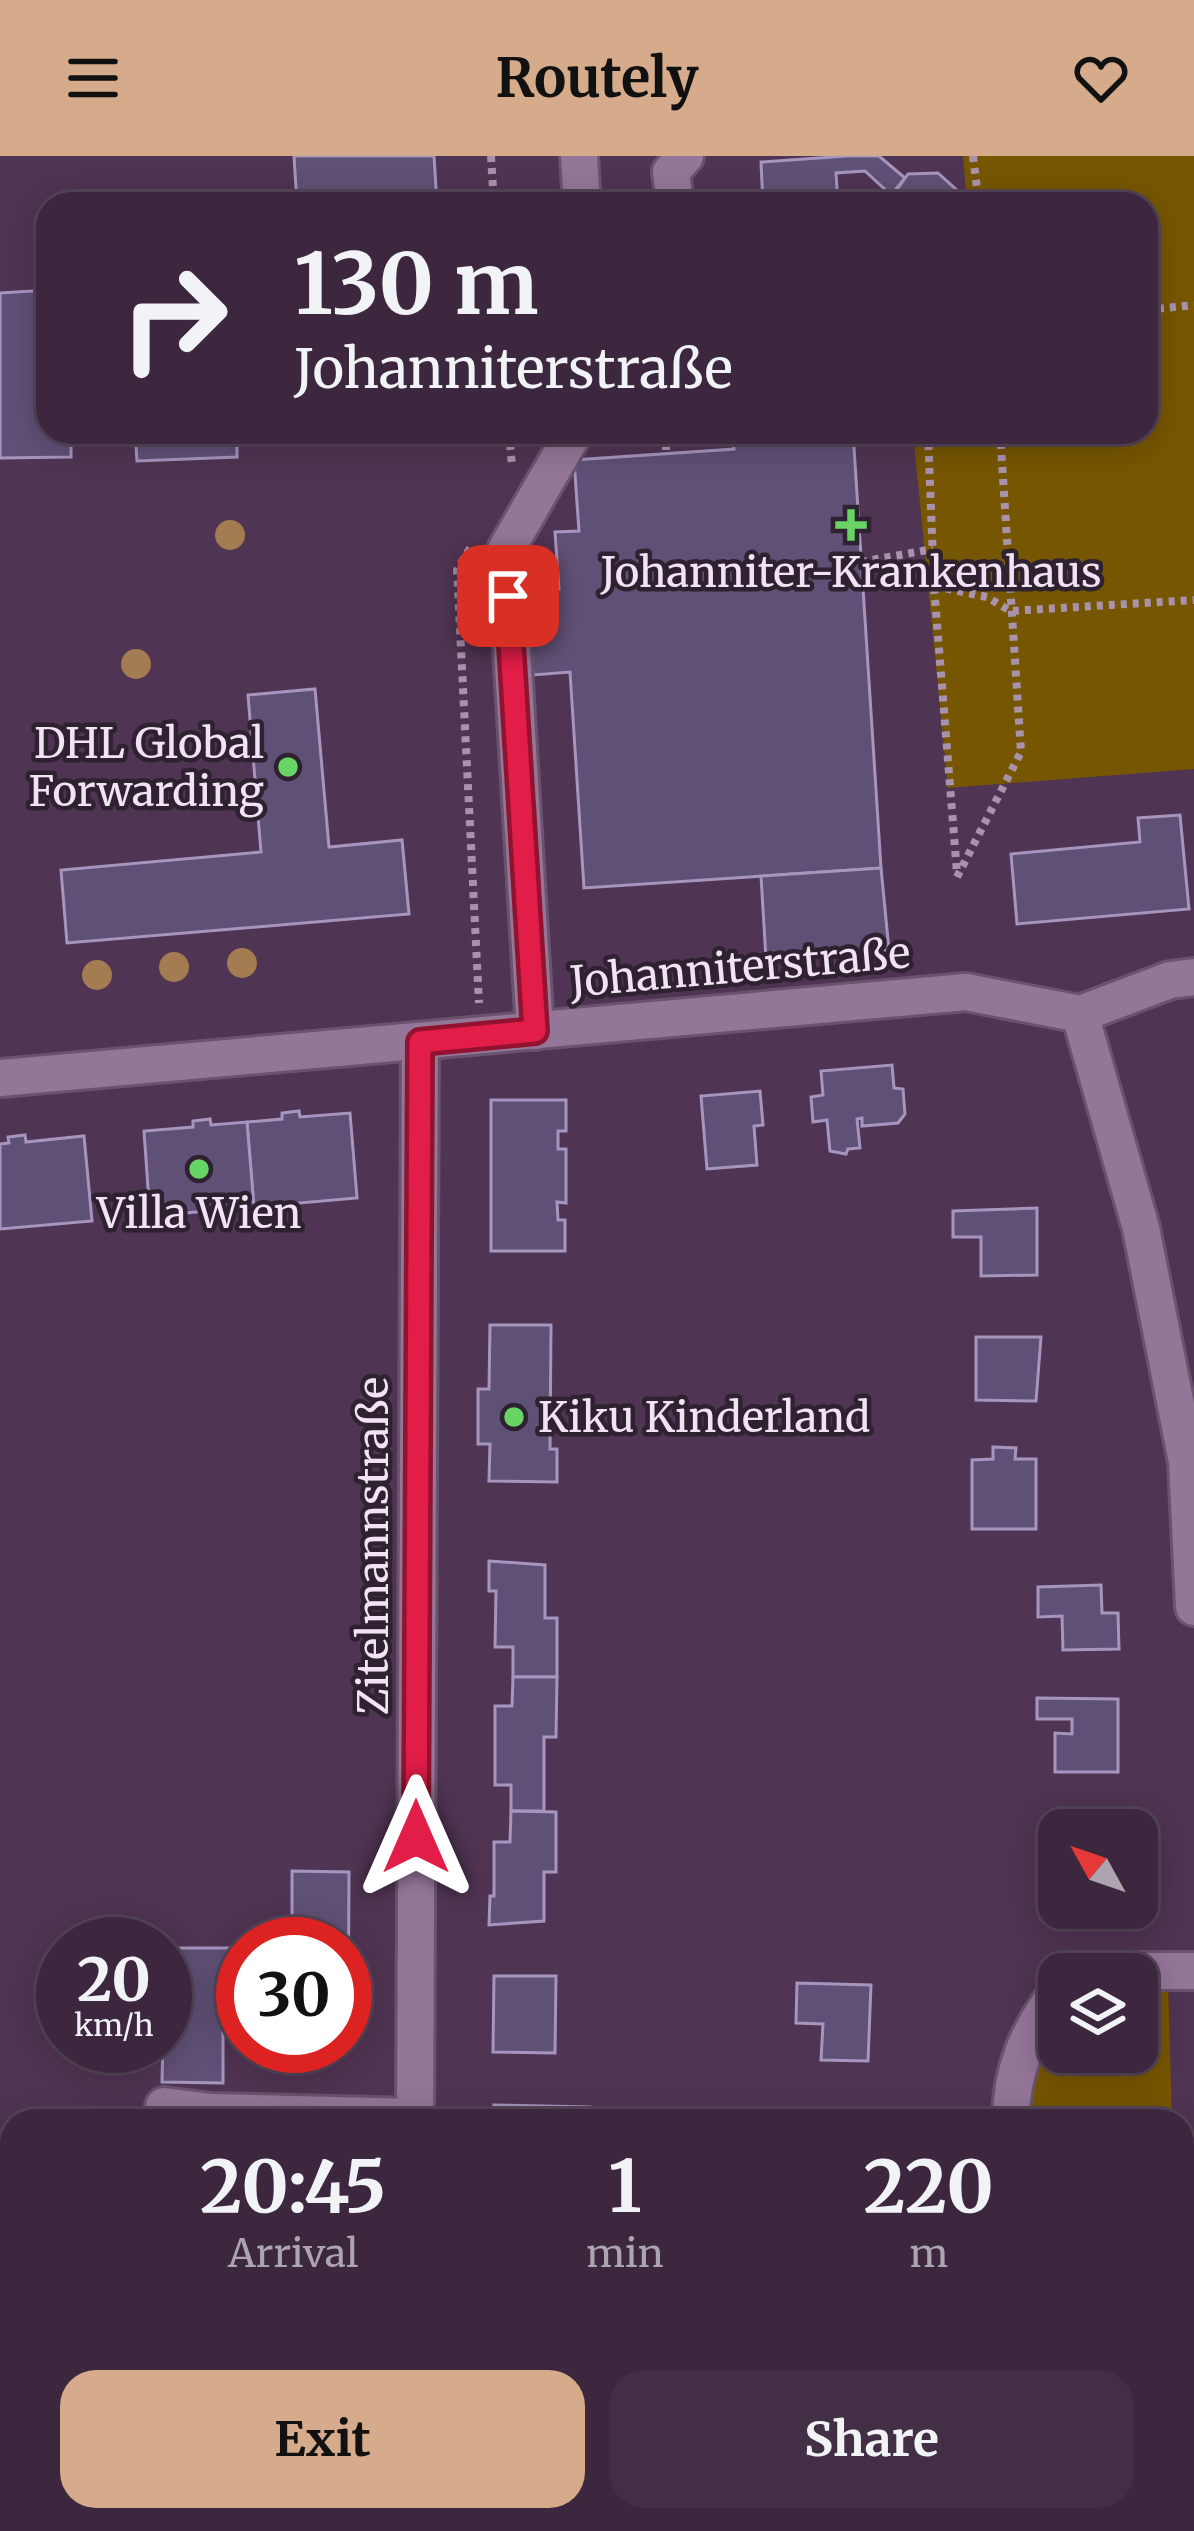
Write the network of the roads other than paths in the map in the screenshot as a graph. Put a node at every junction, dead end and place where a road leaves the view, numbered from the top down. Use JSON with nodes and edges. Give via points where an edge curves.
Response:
{"nodes":[{"id":1,"x":579,"y":156,"type":"edge"},
{"id":2,"x":685,"y":156,"type":"edge"},
{"id":3,"x":581,"y":192,"type":"edge"},
{"id":4,"x":673,"y":192,"type":"edge"},
{"id":5,"x":567,"y":444,"type":"edge"},
{"id":6,"x":1194,"y":977,"type":"edge"},
{"id":7,"x":1080,"y":1014,"type":"junction"},
{"id":8,"x":535,"y":1031,"type":"junction"},
{"id":9,"x":420,"y":1042,"type":"junction"},
{"id":10,"x":0,"y":1078,"type":"edge"},
{"id":11,"x":1190,"y":1462,"type":"edge"},
{"id":12,"x":1194,"y":1607,"type":"edge"},
{"id":13,"x":1194,"y":1971,"type":"edge"},
{"id":14,"x":1158,"y":1972,"type":"edge"},
{"id":15,"x":1038,"y":2020,"type":"edge"},
{"id":16,"x":164,"y":2106,"type":"dead end"},
{"id":17,"x":188,"y":2109,"type":"edge"},
{"id":18,"x":415,"y":2109,"type":"edge"},
{"id":19,"x":1011,"y":2109,"type":"edge"}],
"edges":[{"from":1,"to":3,"type":"street"},
{"from":2,"to":4,"type":"street","via":[[671,172]]},
{"from":5,"to":8,"type":"street","via":[[506,550]]},
{"from":6,"to":7,"type":"street"},
{"from":7,"to":8,"type":"street","name":"Johanniterstraße","via":[[966,992]]},
{"from":7,"to":11,"type":"street","via":[[1142,1228]]},
{"from":8,"to":9,"type":"street","name":"Johanniterstraße"},
{"from":9,"to":10,"type":"street","name":"Johanniterstraße"},
{"from":9,"to":18,"type":"street","name":"Zitelmannstraße"},
{"from":11,"to":12,"type":"street"},
{"from":13,"to":14,"type":"street"},
{"from":15,"to":19,"type":"street","via":[[1019,2060]]},
{"from":16,"to":17,"type":"street"}]}
